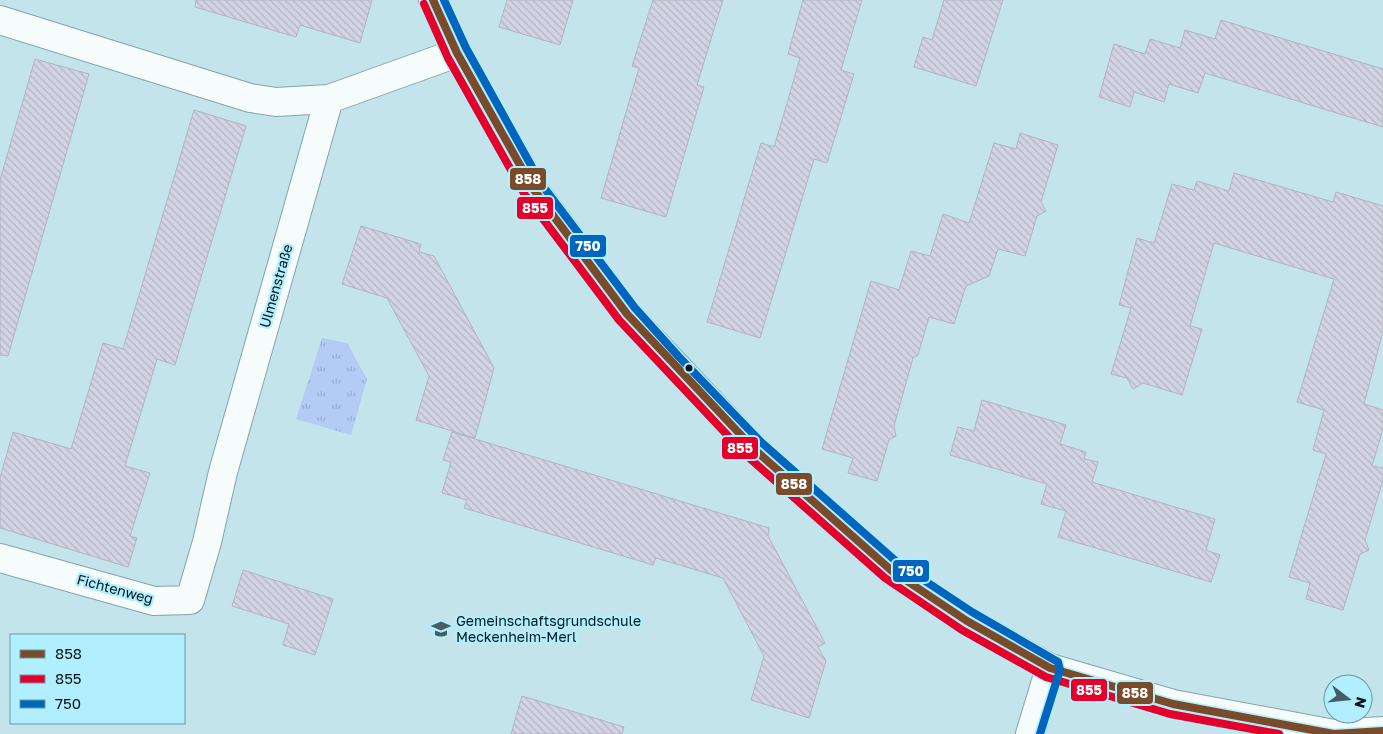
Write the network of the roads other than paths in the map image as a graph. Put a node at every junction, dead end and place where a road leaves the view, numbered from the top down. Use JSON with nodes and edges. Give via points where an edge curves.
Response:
{"nodes":[{"id":1,"x":433,"y":0,"type":"edge"},
{"id":2,"x":0,"y":20,"type":"edge"},
{"id":3,"x":457,"y":53,"type":"junction"},
{"id":4,"x":329,"y":99,"type":"junction"},
{"id":5,"x":223,"y":472,"type":"joint"},
{"id":6,"x":0,"y":558,"type":"edge"},
{"id":7,"x":1050,"y":668,"type":"junction"},
{"id":8,"x":1383,"y":731,"type":"edge"},
{"id":9,"x":1030,"y":734,"type":"edge"},
{"id":10,"x":1334,"y":734,"type":"edge"}],
"edges":[{"from":1,"to":3,"type":"street"},
{"from":2,"to":4,"type":"street","via":[[250,98],[276,102]]},
{"from":3,"to":4,"type":"street"},
{"from":3,"to":7,"type":"street","via":[[534,190],[627,314],[730,426],[892,571],[967,621]]},
{"from":4,"to":5,"type":"street","name":"Ulmenstraße"},
{"from":5,"to":6,"type":"street","name":"Fichtenweg","via":[[190,600],[154,600]]},
{"from":7,"to":9,"type":"street"},
{"from":7,"to":10,"type":"street","via":[[1173,704]]},
{"from":8,"to":10,"type":"street"}]}
